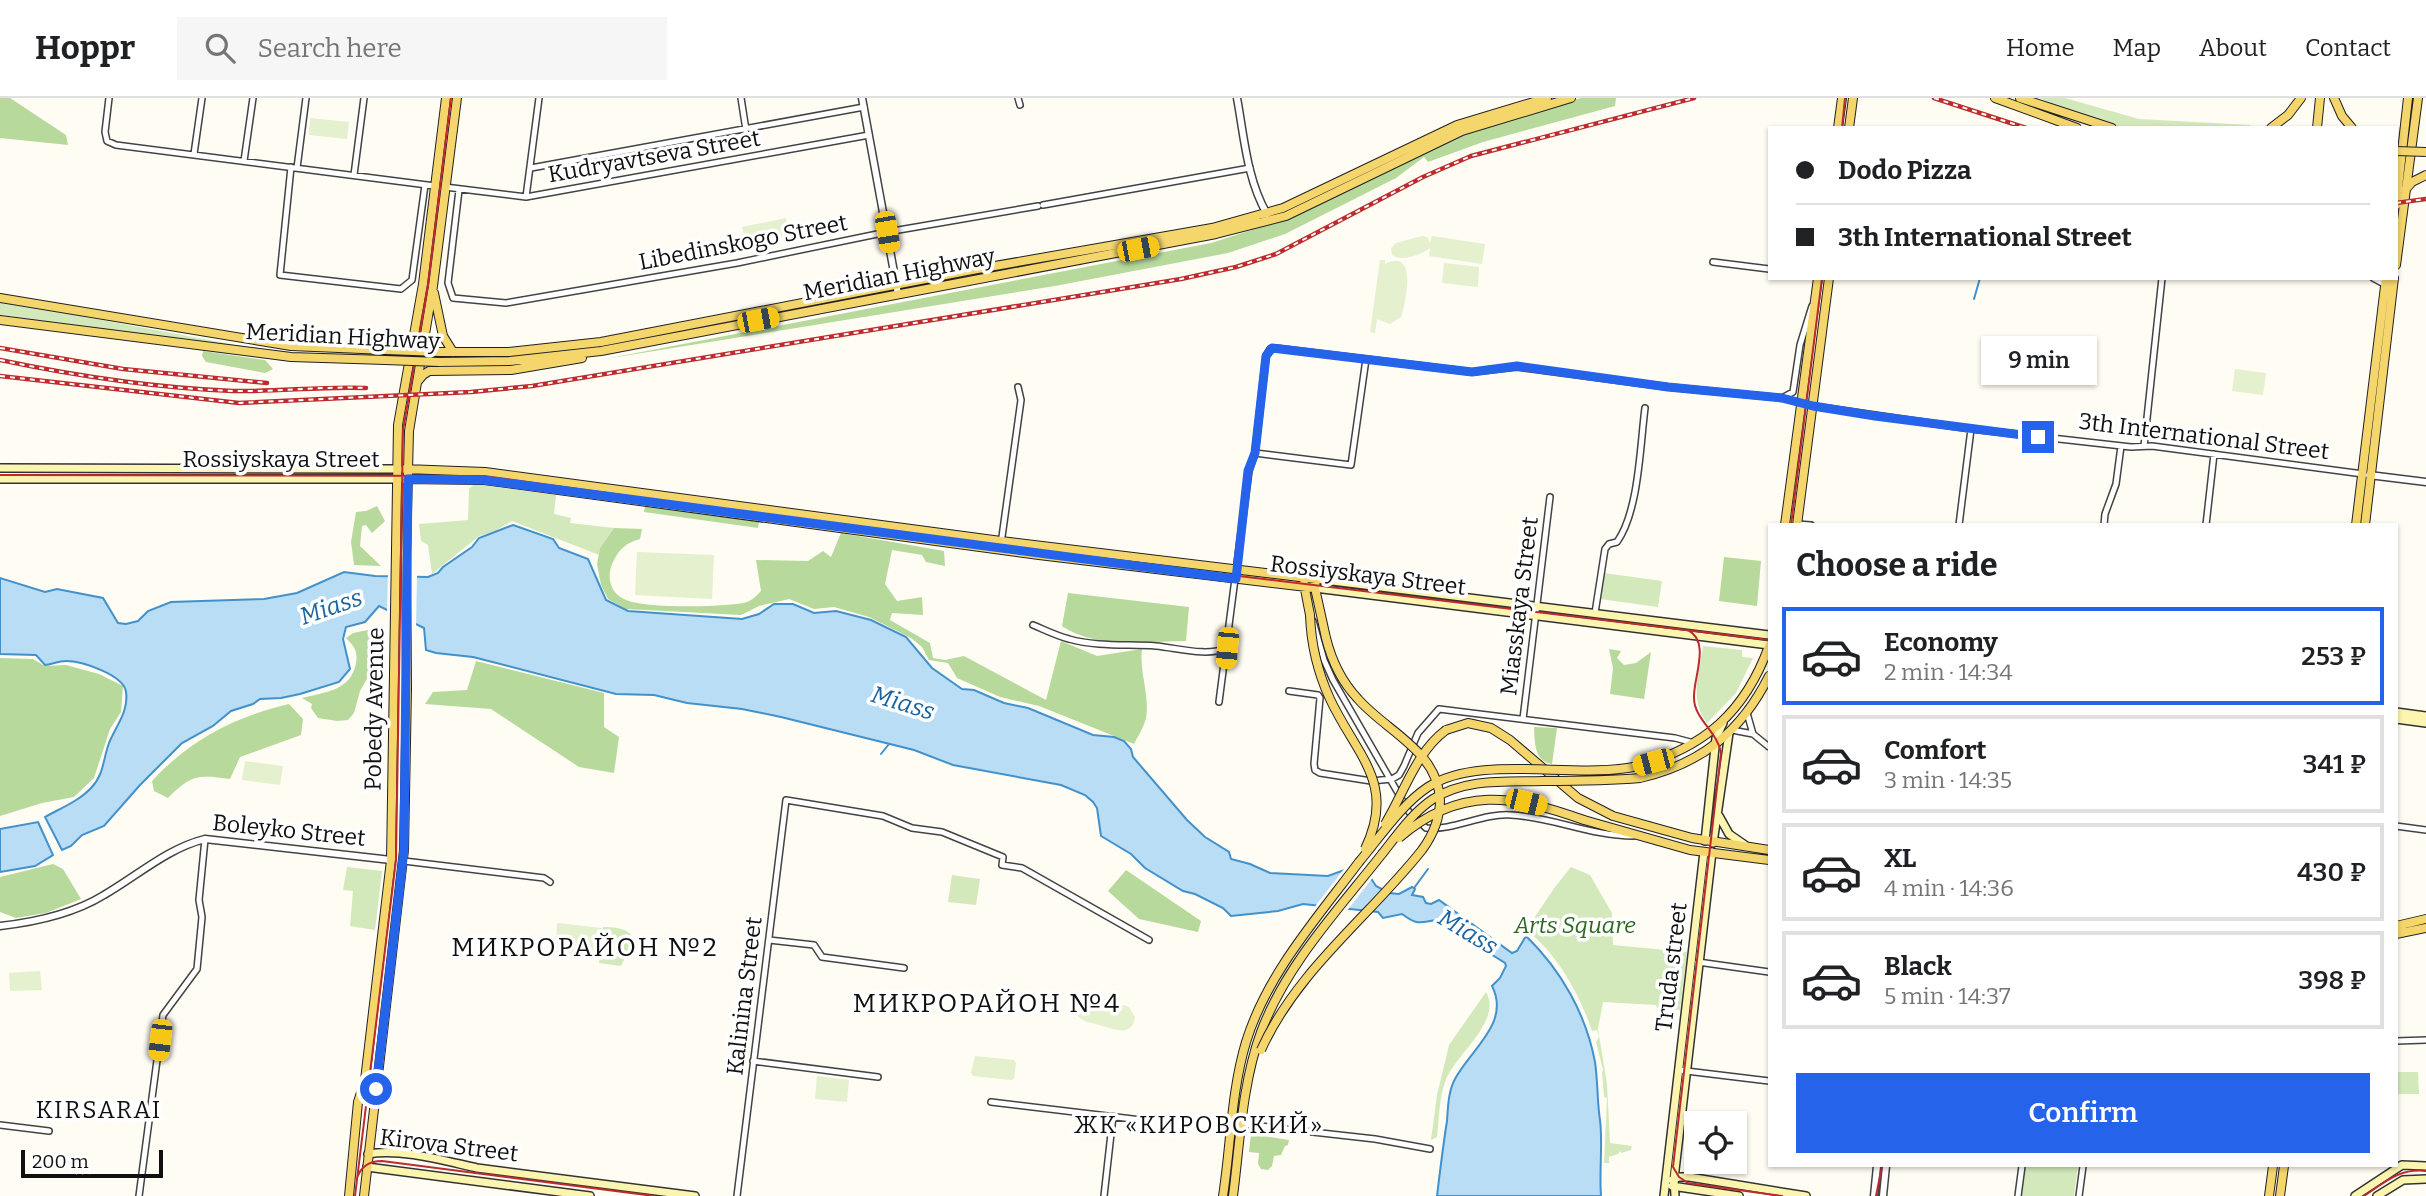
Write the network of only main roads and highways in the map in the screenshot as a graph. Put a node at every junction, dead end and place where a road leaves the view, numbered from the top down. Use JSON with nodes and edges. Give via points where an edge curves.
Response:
{"nodes":[{"id":1,"x":446,"y":98,"type":"edge"},
{"id":2,"x":457,"y":98,"type":"edge"},
{"id":3,"x":1547,"y":98,"type":"edge"},
{"id":4,"x":1570,"y":98,"type":"edge"},
{"id":5,"x":1842,"y":98,"type":"edge"},
{"id":6,"x":1853,"y":98,"type":"edge"},
{"id":7,"x":1995,"y":98,"type":"edge"},
{"id":8,"x":2020,"y":98,"type":"edge"},
{"id":9,"x":2301,"y":98,"type":"edge"},
{"id":10,"x":2317,"y":98,"type":"edge"},
{"id":11,"x":2333,"y":98,"type":"edge"},
{"id":12,"x":2408,"y":98,"type":"edge"},
{"id":13,"x":2417,"y":98,"type":"edge"},
{"id":14,"x":1838,"y":126,"type":"edge"},
{"id":15,"x":1849,"y":126,"type":"edge"},
{"id":16,"x":2072,"y":126,"type":"edge"},
{"id":17,"x":2106,"y":126,"type":"edge"},
{"id":18,"x":2274,"y":126,"type":"edge"},
{"id":19,"x":2315,"y":126,"type":"edge"},
{"id":20,"x":2351,"y":126,"type":"edge"},
{"id":21,"x":2398,"y":148,"type":"edge"},
{"id":22,"x":2426,"y":149,"type":"edge"},
{"id":23,"x":2426,"y":175,"type":"edge"},
{"id":24,"x":2398,"y":187,"type":"edge"},
{"id":25,"x":2404,"y":190,"type":"junction"},
{"id":26,"x":2398,"y":246,"type":"edge"},
{"id":27,"x":1818,"y":280,"type":"edge"},
{"id":28,"x":1829,"y":280,"type":"edge"},
{"id":29,"x":2390,"y":282,"type":"edge"},
{"id":30,"x":433,"y":286,"type":"junction"},
{"id":31,"x":897,"y":289,"type":"junction"},
{"id":32,"x":0,"y":298,"type":"edge"},
{"id":33,"x":0,"y":320,"type":"edge"},
{"id":34,"x":601,"y":351,"type":"junction"},
{"id":35,"x":453,"y":352,"type":"junction"},
{"id":36,"x":417,"y":384,"type":"junction"},
{"id":37,"x":1801,"y":404,"type":"junction"},
{"id":38,"x":1813,"y":406,"type":"junction"},
{"id":39,"x":0,"y":468,"type":"edge"},
{"id":40,"x":349,"y":468,"type":"junction"},
{"id":41,"x":398,"y":474,"type":"junction"},
{"id":42,"x":408,"y":474,"type":"junction"},
{"id":43,"x":2367,"y":475,"type":"junction"},
{"id":44,"x":349,"y":478,"type":"junction"},
{"id":45,"x":0,"y":479,"type":"edge"},
{"id":46,"x":1786,"y":523,"type":"edge"},
{"id":47,"x":1797,"y":523,"type":"edge"},
{"id":48,"x":2356,"y":523,"type":"edge"},
{"id":49,"x":2365,"y":523,"type":"edge"},
{"id":50,"x":401,"y":553,"type":"junction"},
{"id":51,"x":1304,"y":582,"type":"junction"},
{"id":52,"x":1315,"y":584,"type":"junction"},
{"id":53,"x":1427,"y":592,"type":"junction"},
{"id":54,"x":1426,"y":601,"type":"junction"},
{"id":55,"x":1768,"y":635,"type":"edge"},
{"id":56,"x":1768,"y":645,"type":"edge"},
{"id":57,"x":1768,"y":647,"type":"edge"},
{"id":58,"x":1768,"y":678,"type":"edge"},
{"id":59,"x":2398,"y":712,"type":"edge"},
{"id":60,"x":2426,"y":716,"type":"edge"},
{"id":61,"x":2398,"y":719,"type":"edge"},
{"id":62,"x":1723,"y":722,"type":"junction"},
{"id":63,"x":2426,"y":723,"type":"edge"},
{"id":64,"x":1731,"y":732,"type":"junction"},
{"id":65,"x":1716,"y":743,"type":"junction"},
{"id":66,"x":1718,"y":810,"type":"junction"},
{"id":67,"x":1374,"y":843,"type":"junction"},
{"id":68,"x":1709,"y":847,"type":"junction"},
{"id":69,"x":1748,"y":847,"type":"junction"},
{"id":70,"x":1768,"y":850,"type":"edge"},
{"id":71,"x":1382,"y":854,"type":"junction"},
{"id":72,"x":391,"y":860,"type":"junction"},
{"id":73,"x":1768,"y":860,"type":"edge"},
{"id":74,"x":404,"y":861,"type":"junction"},
{"id":75,"x":1359,"y":862,"type":"junction"},
{"id":76,"x":2426,"y":919,"type":"edge"},
{"id":77,"x":2398,"y":926,"type":"edge"},
{"id":78,"x":2426,"y":928,"type":"edge"},
{"id":79,"x":2398,"y":934,"type":"edge"},
{"id":80,"x":1259,"y":1048,"type":"junction"},
{"id":81,"x":368,"y":1154,"type":"junction"},
{"id":82,"x":354,"y":1159,"type":"junction"},
{"id":83,"x":2426,"y":1166,"type":"edge"},
{"id":84,"x":367,"y":1167,"type":"junction"},
{"id":85,"x":2273,"y":1167,"type":"edge"},
{"id":86,"x":2284,"y":1167,"type":"edge"},
{"id":87,"x":2426,"y":1179,"type":"edge"},
{"id":88,"x":1670,"y":1181,"type":"junction"},
{"id":89,"x":1676,"y":1192,"type":"edge"},
{"id":90,"x":349,"y":1196,"type":"edge"},
{"id":91,"x":364,"y":1196,"type":"edge"},
{"id":92,"x":590,"y":1196,"type":"edge"},
{"id":93,"x":695,"y":1196,"type":"edge"},
{"id":94,"x":1223,"y":1196,"type":"edge"},
{"id":95,"x":1233,"y":1196,"type":"edge"},
{"id":96,"x":1664,"y":1196,"type":"edge"},
{"id":97,"x":1739,"y":1196,"type":"edge"},
{"id":98,"x":1806,"y":1196,"type":"edge"},
{"id":99,"x":2269,"y":1196,"type":"edge"},
{"id":100,"x":2280,"y":1196,"type":"edge"},
{"id":101,"x":2355,"y":1196,"type":"edge"},
{"id":102,"x":2377,"y":1196,"type":"edge"}],
"edges":[{"from":1,"to":41,"type":"main road","name":"Pobedy Avenue","via":[[423,284],[399,418]]},
{"from":2,"to":30,"type":"main road","name":"Pobedy Avenue"},
{"from":3,"to":31,"type":"main road","name":"Meridian Highway","via":[[1457,125],[1267,214]]},
{"from":4,"to":31,"type":"main road","name":"Meridian Highway","via":[[1462,131],[1269,221]]},
{"from":5,"to":14,"type":"main road"},
{"from":6,"to":15,"type":"main road"},
{"from":7,"to":16,"type":"main road"},
{"from":8,"to":17,"type":"main road"},
{"from":9,"to":18,"type":"main road"},
{"from":10,"to":19,"type":"main road"},
{"from":11,"to":20,"type":"main road"},
{"from":12,"to":24,"type":"main road"},
{"from":13,"to":25,"type":"main road"},
{"from":21,"to":22,"type":"main road","bridge":true},
{"from":23,"to":25,"type":"main road"},
{"from":25,"to":26,"type":"main road"},
{"from":27,"to":37,"type":"main road"},
{"from":28,"to":38,"type":"main road"},
{"from":29,"to":43,"type":"main road"},
{"from":30,"to":35,"type":"main road","via":[[438,319]]},
{"from":30,"to":36,"type":"main road","name":"Pobedy Avenue"},
{"from":31,"to":34,"type":"main road","name":"Meridian Highway"},
{"from":31,"to":35,"type":"main road","name":"Meridian Highway","via":[[601,342],[509,352]]},
{"from":32,"to":35,"type":"main road","name":"Meridian Highway","bridge":true,"via":[[291,346]]},
{"from":33,"to":34,"type":"main road","name":"Meridian Highway","bridge":true,"via":[[291,357],[510,361]]},
{"from":34,"to":36,"type":"main road","via":[[510,370],[429,372]]},
{"from":36,"to":42,"type":"main road","name":"Pobedy Avenue"},
{"from":37,"to":38,"type":"main road","name":"3th International Street"},
{"from":37,"to":46,"type":"main road"},
{"from":38,"to":47,"type":"main road"},
{"from":39,"to":40,"type":"main road","name":"Rossiyskaya Street"},
{"from":40,"to":41,"type":"main road","name":"Rossiyskaya Street"},
{"from":40,"to":44,"type":"main road"},
{"from":41,"to":42,"type":"main road","name":"Rossiyskaya Street"},
{"from":41,"to":44,"type":"main road","name":"Rossiyskaya Street"},
{"from":41,"to":50,"type":"main road","name":"Pobedy Avenue"},
{"from":42,"to":50,"type":"main road","name":"Pobedy Avenue"},
{"from":42,"to":51,"type":"main road","name":"Rossiyskaya Street","via":[[484,476]]},
{"from":43,"to":48,"type":"main road"},
{"from":43,"to":49,"type":"main road"},
{"from":44,"to":45,"type":"main road","name":"Rossiyskaya Street"},
{"from":50,"to":72,"type":"main road","name":"Pobedy Avenue","via":[[393,688]]},
{"from":50,"to":74,"type":"main road","name":"Pobedy Avenue","via":[[407,688]]},
{"from":51,"to":52,"type":"main road","name":"Rossiyskaya Street"},
{"from":51,"to":75,"type":"main road","bridge":true,"via":[[1323,682],[1367,764],[1377,794],[1375,825]]},
{"from":52,"to":53,"type":"main road","name":"Rossiyskaya Street"},
{"from":52,"to":54,"type":"main road","name":"Rossiyskaya Street"},
{"from":52,"to":80,"type":"main road","bridge":true,"via":[[1335,665],[1356,698],[1429,766],[1438,786],[1439,815],[1418,855],[1293,994]]},
{"from":53,"to":54,"type":"main road"},
{"from":53,"to":55,"type":"main road","name":"Rossiyskaya Street"},
{"from":54,"to":56,"type":"main road","name":"Rossiyskaya Street"},
{"from":57,"to":62,"type":"main road","name":"Truda street","via":[[1746,691]]},
{"from":58,"to":64,"type":"main road"},
{"from":59,"to":60,"type":"main road"},
{"from":61,"to":63,"type":"main road"},
{"from":62,"to":65,"type":"main road","name":"Truda street"},
{"from":62,"to":67,"type":"main road","bridge":true,"via":[[1669,756],[1638,766],[1461,773],[1425,789]]},
{"from":64,"to":65,"type":"main road"},
{"from":64,"to":66,"type":"main road","name":"Truda street"},
{"from":65,"to":68,"type":"main road","name":"Truda street"},
{"from":65,"to":71,"type":"main road","bridge":true,"via":[[1674,768],[1640,778],[1463,785],[1422,808]]},
{"from":66,"to":68,"type":"main road","name":"Truda street"},
{"from":66,"to":69,"type":"main road","via":[[1728,834]]},
{"from":67,"to":68,"type":"main road","bridge":true,"via":[[1435,739],[1468,723],[1491,728],[1510,740],[1565,788],[1613,817]]},
{"from":67,"to":75,"type":"main road","bridge":true},
{"from":68,"to":69,"type":"main road"},
{"from":68,"to":71,"type":"main road","bridge":true,"via":[[1637,836],[1526,802],[1499,799],[1477,800],[1431,816]]},
{"from":68,"to":73,"type":"main road"},
{"from":68,"to":88,"type":"main road","name":"Truda street"},
{"from":69,"to":70,"type":"main road"},
{"from":71,"to":80,"type":"main road","via":[[1289,976],[1273,1005]]},
{"from":72,"to":74,"type":"main road","name":"Boleyko Street"},
{"from":72,"to":82,"type":"main road","name":"Pobedy Avenue"},
{"from":74,"to":81,"type":"main road","name":"Pobedy Avenue"},
{"from":75,"to":94,"type":"main road","via":[[1263,1000],[1238,1077]]},
{"from":76,"to":77,"type":"main road"},
{"from":78,"to":79,"type":"main road"},
{"from":80,"to":95,"type":"main road","via":[[1250,1075]]},
{"from":81,"to":82,"type":"main road","name":"Kirova Street"},
{"from":81,"to":84,"type":"main road","name":"Pobedy Avenue"},
{"from":81,"to":93,"type":"main road","name":"Kirova Street","via":[[391,1153]]},
{"from":82,"to":84,"type":"main road","name":"Kirova Street"},
{"from":82,"to":90,"type":"main road","name":"Pobedy Avenue"},
{"from":83,"to":101,"type":"main road","via":[[2402,1165]]},
{"from":84,"to":91,"type":"main road","name":"Pobedy Avenue"},
{"from":84,"to":92,"type":"main road","name":"Kirova Street"},
{"from":85,"to":99,"type":"main road"},
{"from":86,"to":100,"type":"main road"},
{"from":87,"to":102,"type":"main road","via":[[2403,1180]]},
{"from":88,"to":89,"type":"main road"},
{"from":88,"to":96,"type":"main road","name":"Truda street"},
{"from":88,"to":98,"type":"main road","via":[[1689,1177]]},
{"from":89,"to":97,"type":"main road"}]}
